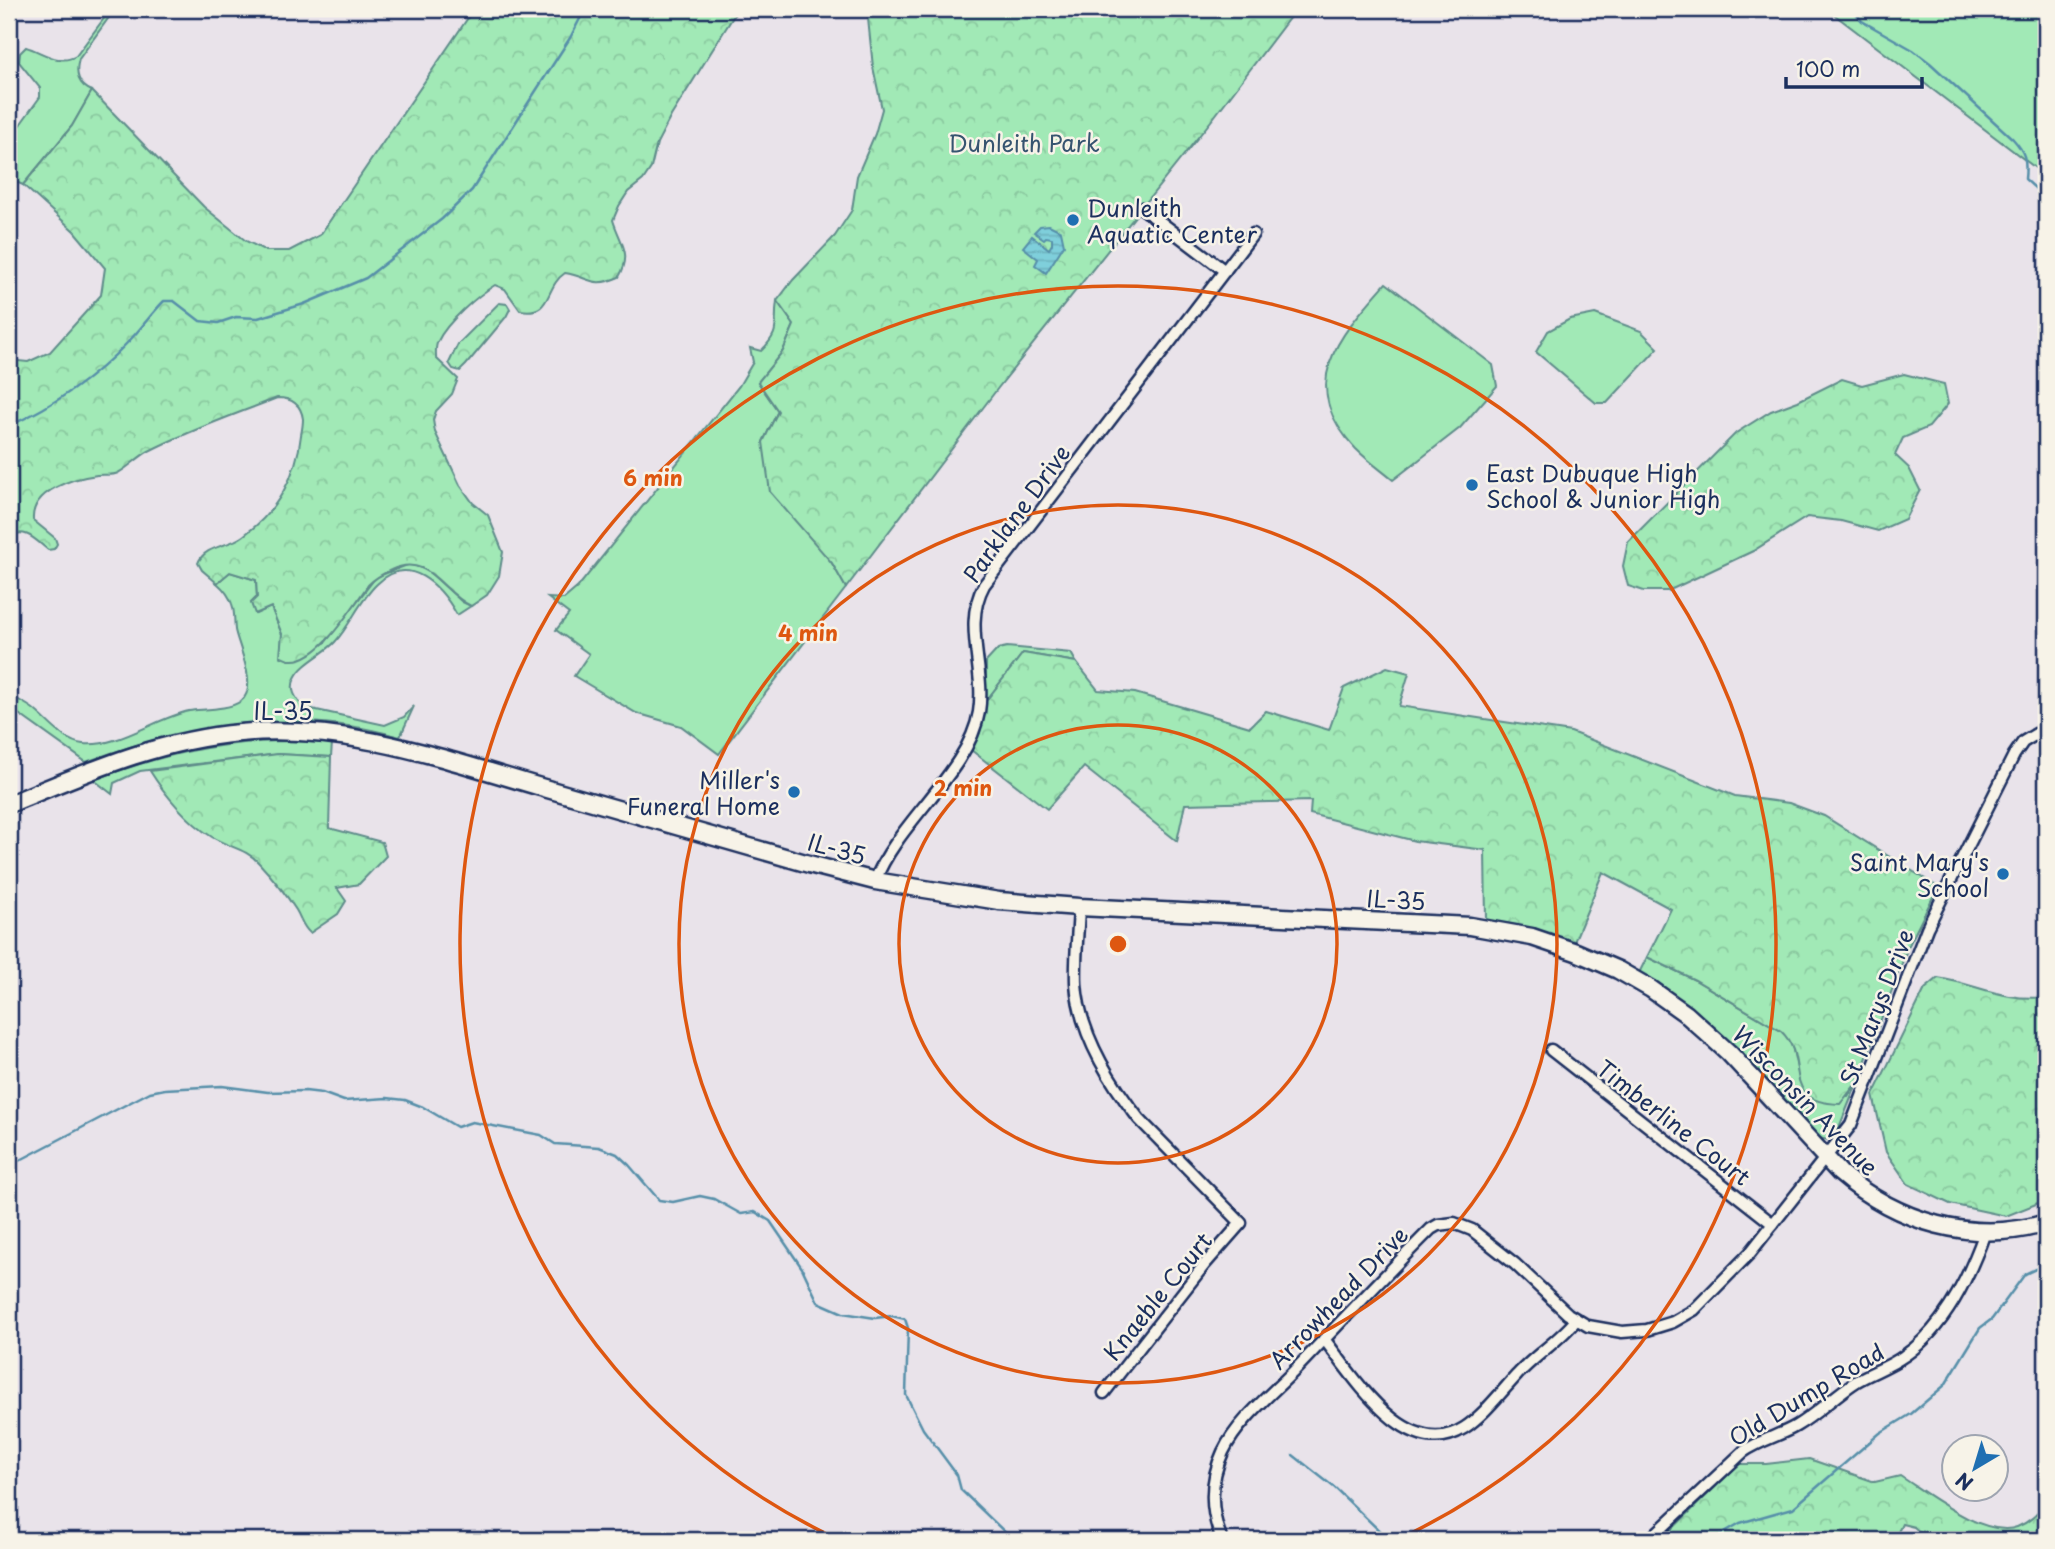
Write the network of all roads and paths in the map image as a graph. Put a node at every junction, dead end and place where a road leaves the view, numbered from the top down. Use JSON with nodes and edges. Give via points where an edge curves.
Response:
{"nodes":[{"id":1,"x":1142,"y":208,"type":"dead end"},
{"id":2,"x":1253,"y":234,"type":"dead end"},
{"id":3,"x":1225,"y":271,"type":"junction"},
{"id":4,"x":2046,"y":728,"type":"edge"},
{"id":5,"x":9,"y":804,"type":"edge"},
{"id":6,"x":875,"y":881,"type":"junction"},
{"id":7,"x":1079,"y":907,"type":"junction"},
{"id":8,"x":1665,"y":998,"type":"joint"},
{"id":9,"x":1551,"y":1050,"type":"dead end"},
{"id":10,"x":1826,"y":1158,"type":"junction"},
{"id":11,"x":2046,"y":1223,"type":"edge"},
{"id":12,"x":1773,"y":1224,"type":"junction"},
{"id":13,"x":1985,"y":1231,"type":"junction"},
{"id":14,"x":1576,"y":1320,"type":"junction"},
{"id":15,"x":1324,"y":1339,"type":"junction"},
{"id":16,"x":1104,"y":1394,"type":"dead end"},
{"id":17,"x":1222,"y":1540,"type":"edge"},
{"id":18,"x":1649,"y":1540,"type":"edge"}],
"edges":[{"from":1,"to":3,"type":"street"},
{"from":2,"to":3,"type":"street","name":"Parklane Drive"},
{"from":3,"to":6,"type":"street","name":"Parklane Drive","via":[[984,584],[974,617],[979,711],[974,730],[955,763],[885,856]]},
{"from":4,"to":10,"type":"street","name":"St Marys Drive","via":[[2014,755],[1927,928],[1851,1125]]},
{"from":5,"to":6,"type":"main road","name":"IL-35","via":[[127,756],[186,740],[240,733],[319,732],[391,744]]},
{"from":6,"to":7,"type":"main road","name":"IL-35","via":[[965,897]]},
{"from":7,"to":8,"type":"main road","name":"IL-35","via":[[1502,930],[1597,960]]},
{"from":7,"to":16,"type":"street","name":"Knaeble Court","via":[[1076,984],[1095,1049],[1139,1119],[1241,1223]]},
{"from":8,"to":10,"type":"main road","name":"Wisconsin Avenue","via":[[1729,1053]]},
{"from":9,"to":12,"type":"street","name":"Timberline Court"},
{"from":10,"to":12,"type":"street","name":"Arrowhead Drive"},
{"from":10,"to":13,"type":"main road","name":"Wisconsin Avenue","via":[[1855,1186],[1893,1210],[1948,1228]]},
{"from":11,"to":13,"type":"main road","name":"Wisconsin Avenue"},
{"from":12,"to":14,"type":"street","name":"Arrowhead Drive","via":[[1721,1284],[1673,1322],[1622,1332]]},
{"from":13,"to":18,"type":"street","name":"Old Dump Road","via":[[1961,1288],[1917,1346],[1795,1426],[1743,1452]]},
{"from":14,"to":15,"type":"street","name":"Arrowhead Drive","via":[[1481,1237],[1464,1226],[1447,1223],[1430,1229]]},
{"from":14,"to":15,"type":"street","via":[[1469,1425],[1447,1437],[1434,1438],[1413,1432],[1391,1416]]},
{"from":15,"to":17,"type":"street","name":"Arrowhead Drive","via":[[1244,1422],[1224,1450],[1214,1475],[1212,1499]]}]}
